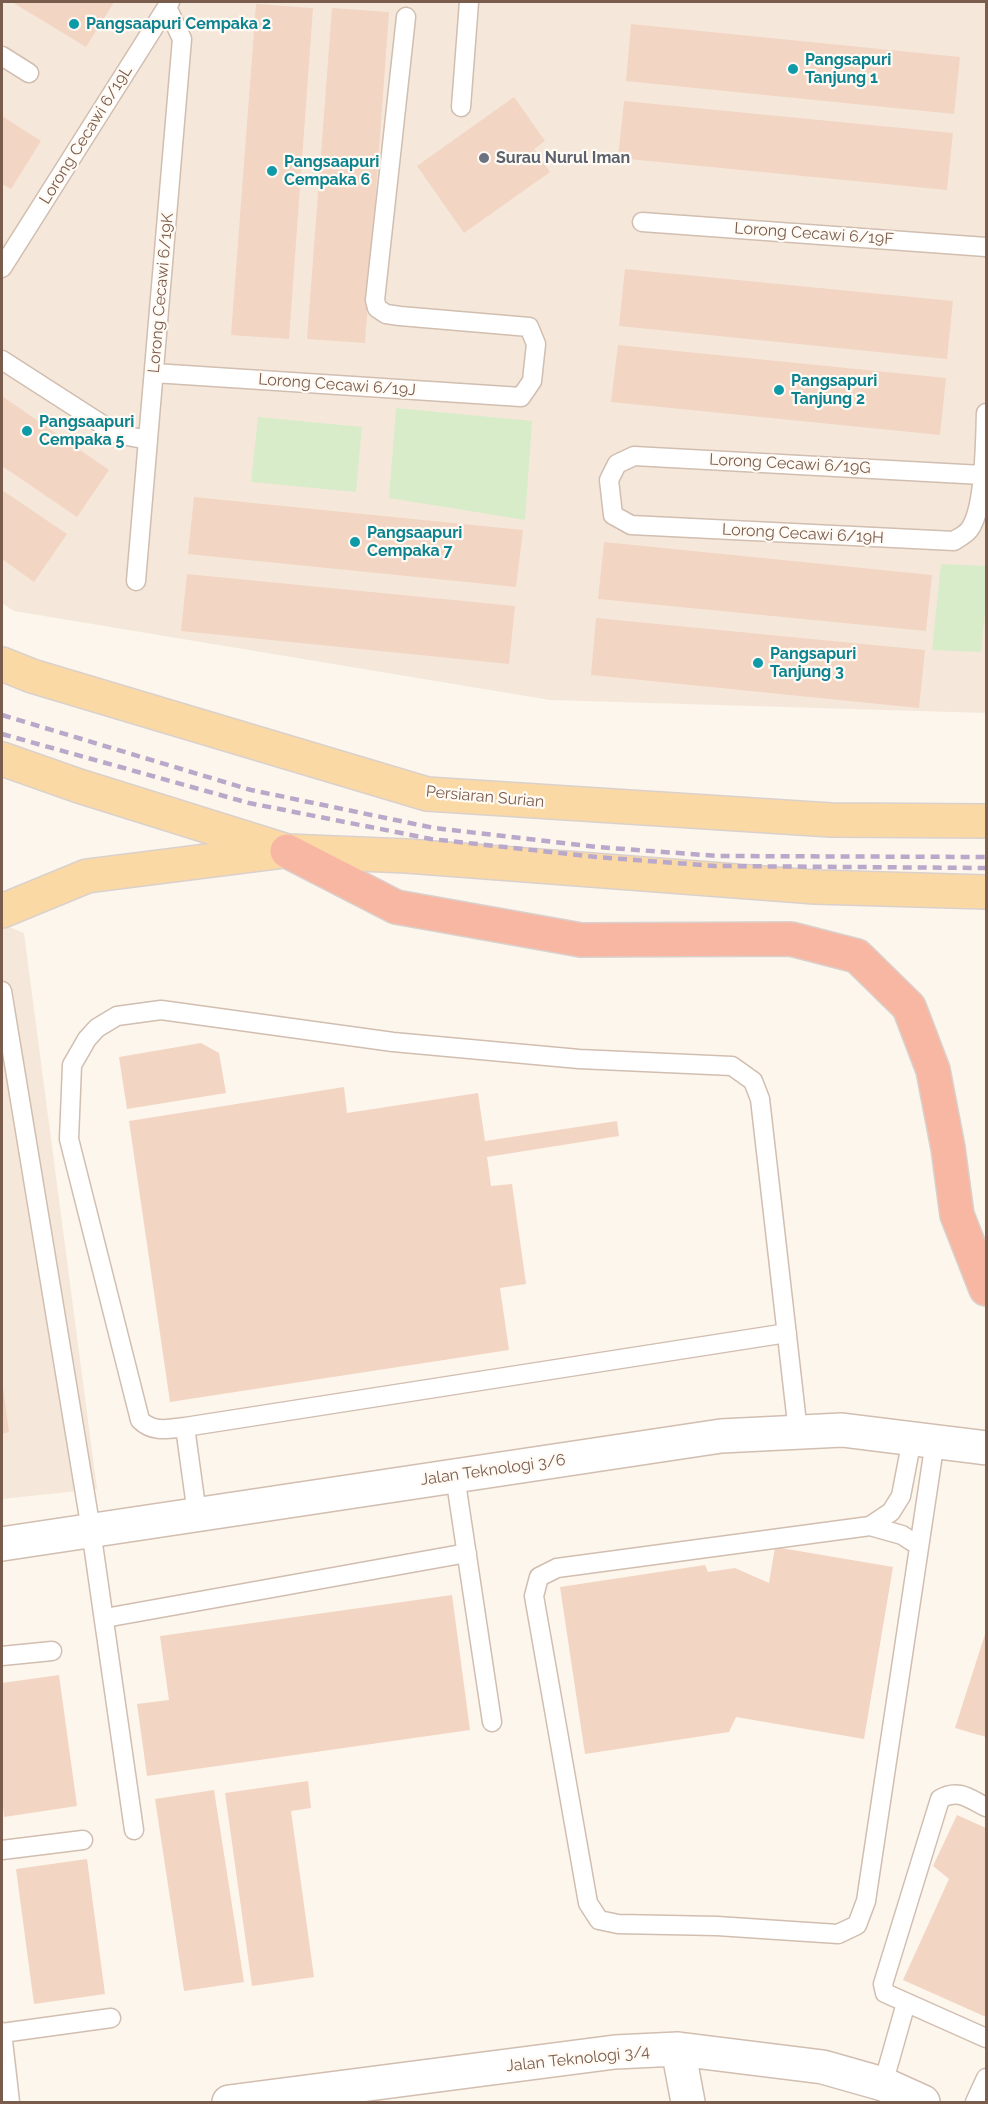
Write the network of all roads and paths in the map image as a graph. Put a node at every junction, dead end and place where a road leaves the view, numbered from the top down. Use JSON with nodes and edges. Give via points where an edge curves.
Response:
{"nodes":[{"id":1,"x":469,"y":2,"type":"edge"},
{"id":2,"x":169,"y":4,"type":"edge"},
{"id":3,"x":406,"y":17,"type":"dead end"},
{"id":4,"x":2,"y":56,"type":"edge"},
{"id":5,"x":29,"y":73,"type":"dead end"},
{"id":6,"x":461,"y":107,"type":"dead end"},
{"id":7,"x":642,"y":222,"type":"dead end"},
{"id":8,"x":987,"y":246,"type":"edge"},
{"id":9,"x":2,"y":268,"type":"edge"},
{"id":10,"x":2,"y":360,"type":"edge"},
{"id":11,"x":154,"y":373,"type":"junction"},
{"id":12,"x":987,"y":413,"type":"edge"},
{"id":13,"x":148,"y":440,"type":"junction"},
{"id":14,"x":982,"y":475,"type":"junction"},
{"id":15,"x":609,"y":480,"type":"joint"},
{"id":16,"x":136,"y":582,"type":"dead end"},
{"id":17,"x":2,"y":664,"type":"edge"},
{"id":18,"x":2,"y":759,"type":"edge"},
{"id":19,"x":987,"y":821,"type":"edge"},
{"id":20,"x":287,"y":851,"type":"junction"},
{"id":21,"x":987,"y":892,"type":"edge"},
{"id":22,"x":2,"y":910,"type":"edge"},
{"id":23,"x":2,"y":991,"type":"edge"},
{"id":24,"x":987,"y":1289,"type":"edge"},
{"id":25,"x":787,"y":1333,"type":"junction"},
{"id":26,"x":185,"y":1428,"type":"junction"},
{"id":27,"x":798,"y":1432,"type":"junction"},
{"id":28,"x":923,"y":1440,"type":"junction"},
{"id":29,"x":987,"y":1448,"type":"edge"},
{"id":30,"x":455,"y":1476,"type":"junction"},
{"id":31,"x":197,"y":1514,"type":"junction"},
{"id":32,"x":870,"y":1526,"type":"junction"},
{"id":33,"x":91,"y":1530,"type":"junction"},
{"id":34,"x":2,"y":1545,"type":"edge"},
{"id":35,"x":919,"y":1546,"type":"junction"},
{"id":36,"x":467,"y":1553,"type":"junction"},
{"id":37,"x":105,"y":1618,"type":"junction"},
{"id":38,"x":52,"y":1651,"type":"dead end"},
{"id":39,"x":2,"y":1656,"type":"edge"},
{"id":40,"x":492,"y":1722,"type":"dead end"},
{"id":41,"x":987,"y":1807,"type":"edge"},
{"id":42,"x":134,"y":1830,"type":"dead end"},
{"id":43,"x":83,"y":1840,"type":"dead end"},
{"id":44,"x":2,"y":1850,"type":"edge"},
{"id":45,"x":906,"y":2003,"type":"junction"},
{"id":46,"x":111,"y":2018,"type":"dead end"},
{"id":47,"x":2,"y":2032,"type":"edge"},
{"id":48,"x":987,"y":2038,"type":"edge"},
{"id":49,"x":678,"y":2049,"type":"junction"},
{"id":50,"x":987,"y":2078,"type":"edge"},
{"id":51,"x":883,"y":2084,"type":"junction"},
{"id":52,"x":350,"y":2095,"type":"edge"},
{"id":53,"x":10,"y":2103,"type":"edge"},
{"id":54,"x":228,"y":2103,"type":"edge"},
{"id":55,"x":688,"y":2103,"type":"edge"},
{"id":56,"x":923,"y":2103,"type":"edge"},
{"id":57,"x":975,"y":2103,"type":"edge"}],
"edges":[{"from":1,"to":6,"type":"lane"},
{"from":2,"to":9,"type":"lane","name":"Lorong Cecawi 6/19L"},
{"from":2,"to":11,"type":"lane","name":"Lorong Cecawi 6/19K","via":[[182,39]]},
{"from":3,"to":11,"type":"lane","name":"Lorong Cecawi 6/19J","via":[[377,308],[400,316],[529,327],[536,344],[532,381],[521,397]]},
{"from":4,"to":5,"type":"lane"},
{"from":7,"to":8,"type":"lane","name":"Lorong Cecawi 6/19F"},
{"from":10,"to":13,"type":"lane","via":[[117,434]]},
{"from":11,"to":13,"type":"lane","name":"Lorong Cecawi 6/19K"},
{"from":12,"to":14,"type":"lane"},
{"from":13,"to":16,"type":"lane","name":"Lorong Cecawi 6/19K"},
{"from":14,"to":15,"type":"lane","name":"Lorong Cecawi 6/19G","via":[[634,456],[617,465]]},
{"from":14,"to":15,"type":"lane","name":"Lorong Cecawi 6/19H","via":[[978,512],[969,530],[954,542],[631,525],[612,514]]},
{"from":17,"to":19,"type":"main road","name":"Persiaran Surian","via":[[427,794],[831,820]]},
{"from":18,"to":20,"type":"main road"},
{"from":20,"to":21,"type":"main road","via":[[407,856],[814,888]]},
{"from":20,"to":22,"type":"main road","via":[[87,876]]},
{"from":20,"to":24,"type":"highway","via":[[396,907],[581,940],[791,939],[857,956],[909,1006],[933,1070],[957,1215]]},
{"from":23,"to":33,"type":"lane"},
{"from":25,"to":26,"type":"lane"},
{"from":25,"to":26,"type":"lane","via":[[760,1099],[753,1081],[732,1066],[579,1059],[393,1042],[161,1010],[117,1016],[92,1033],[72,1065],[69,1139],[140,1420],[156,1430]]},
{"from":25,"to":27,"type":"lane"},
{"from":26,"to":31,"type":"lane"},
{"from":27,"to":28,"type":"street","name":"Jalan Teknologi 3/6","via":[[842,1430]]},
{"from":27,"to":30,"type":"street","name":"Jalan Teknologi 3/6","via":[[721,1436]]},
{"from":28,"to":29,"type":"street","name":"Jalan Teknologi 3/6"},
{"from":28,"to":32,"type":"lane","via":[[901,1496],[891,1512]]},
{"from":28,"to":35,"type":"lane"},
{"from":30,"to":31,"type":"street","name":"Jalan Teknologi 3/6"},
{"from":30,"to":36,"type":"lane"},
{"from":31,"to":33,"type":"street","name":"Jalan Teknologi 3/6"},
{"from":32,"to":35,"type":"lane","via":[[902,1535]]},
{"from":32,"to":35,"type":"lane","via":[[557,1568],[539,1577],[534,1596],[588,1903],[599,1920],[838,1934],[857,1925],[866,1901]]},
{"from":33,"to":34,"type":"street","name":"Jalan Teknologi 3/6"},
{"from":33,"to":37,"type":"lane"},
{"from":36,"to":37,"type":"lane"},
{"from":36,"to":40,"type":"lane"},
{"from":37,"to":42,"type":"lane"},
{"from":38,"to":39,"type":"lane"},
{"from":41,"to":45,"type":"lane","via":[[960,1794],[948,1794],[940,1800],[883,1984],[885,1993]]},
{"from":43,"to":44,"type":"lane"},
{"from":45,"to":48,"type":"lane"},
{"from":45,"to":51,"type":"lane"},
{"from":46,"to":47,"type":"lane"},
{"from":47,"to":53,"type":"lane"},
{"from":49,"to":51,"type":"street","name":"Jalan Teknologi 3/4","via":[[823,2067]]},
{"from":49,"to":52,"type":"street","name":"Jalan Teknologi 3/4","via":[[615,2052]]},
{"from":49,"to":55,"type":"street"},
{"from":50,"to":57,"type":"lane"},
{"from":51,"to":56,"type":"street","name":"Jalan Teknologi 3/4"},
{"from":52,"to":54,"type":"street","name":"Jalan Teknologi 3/4"}]}
